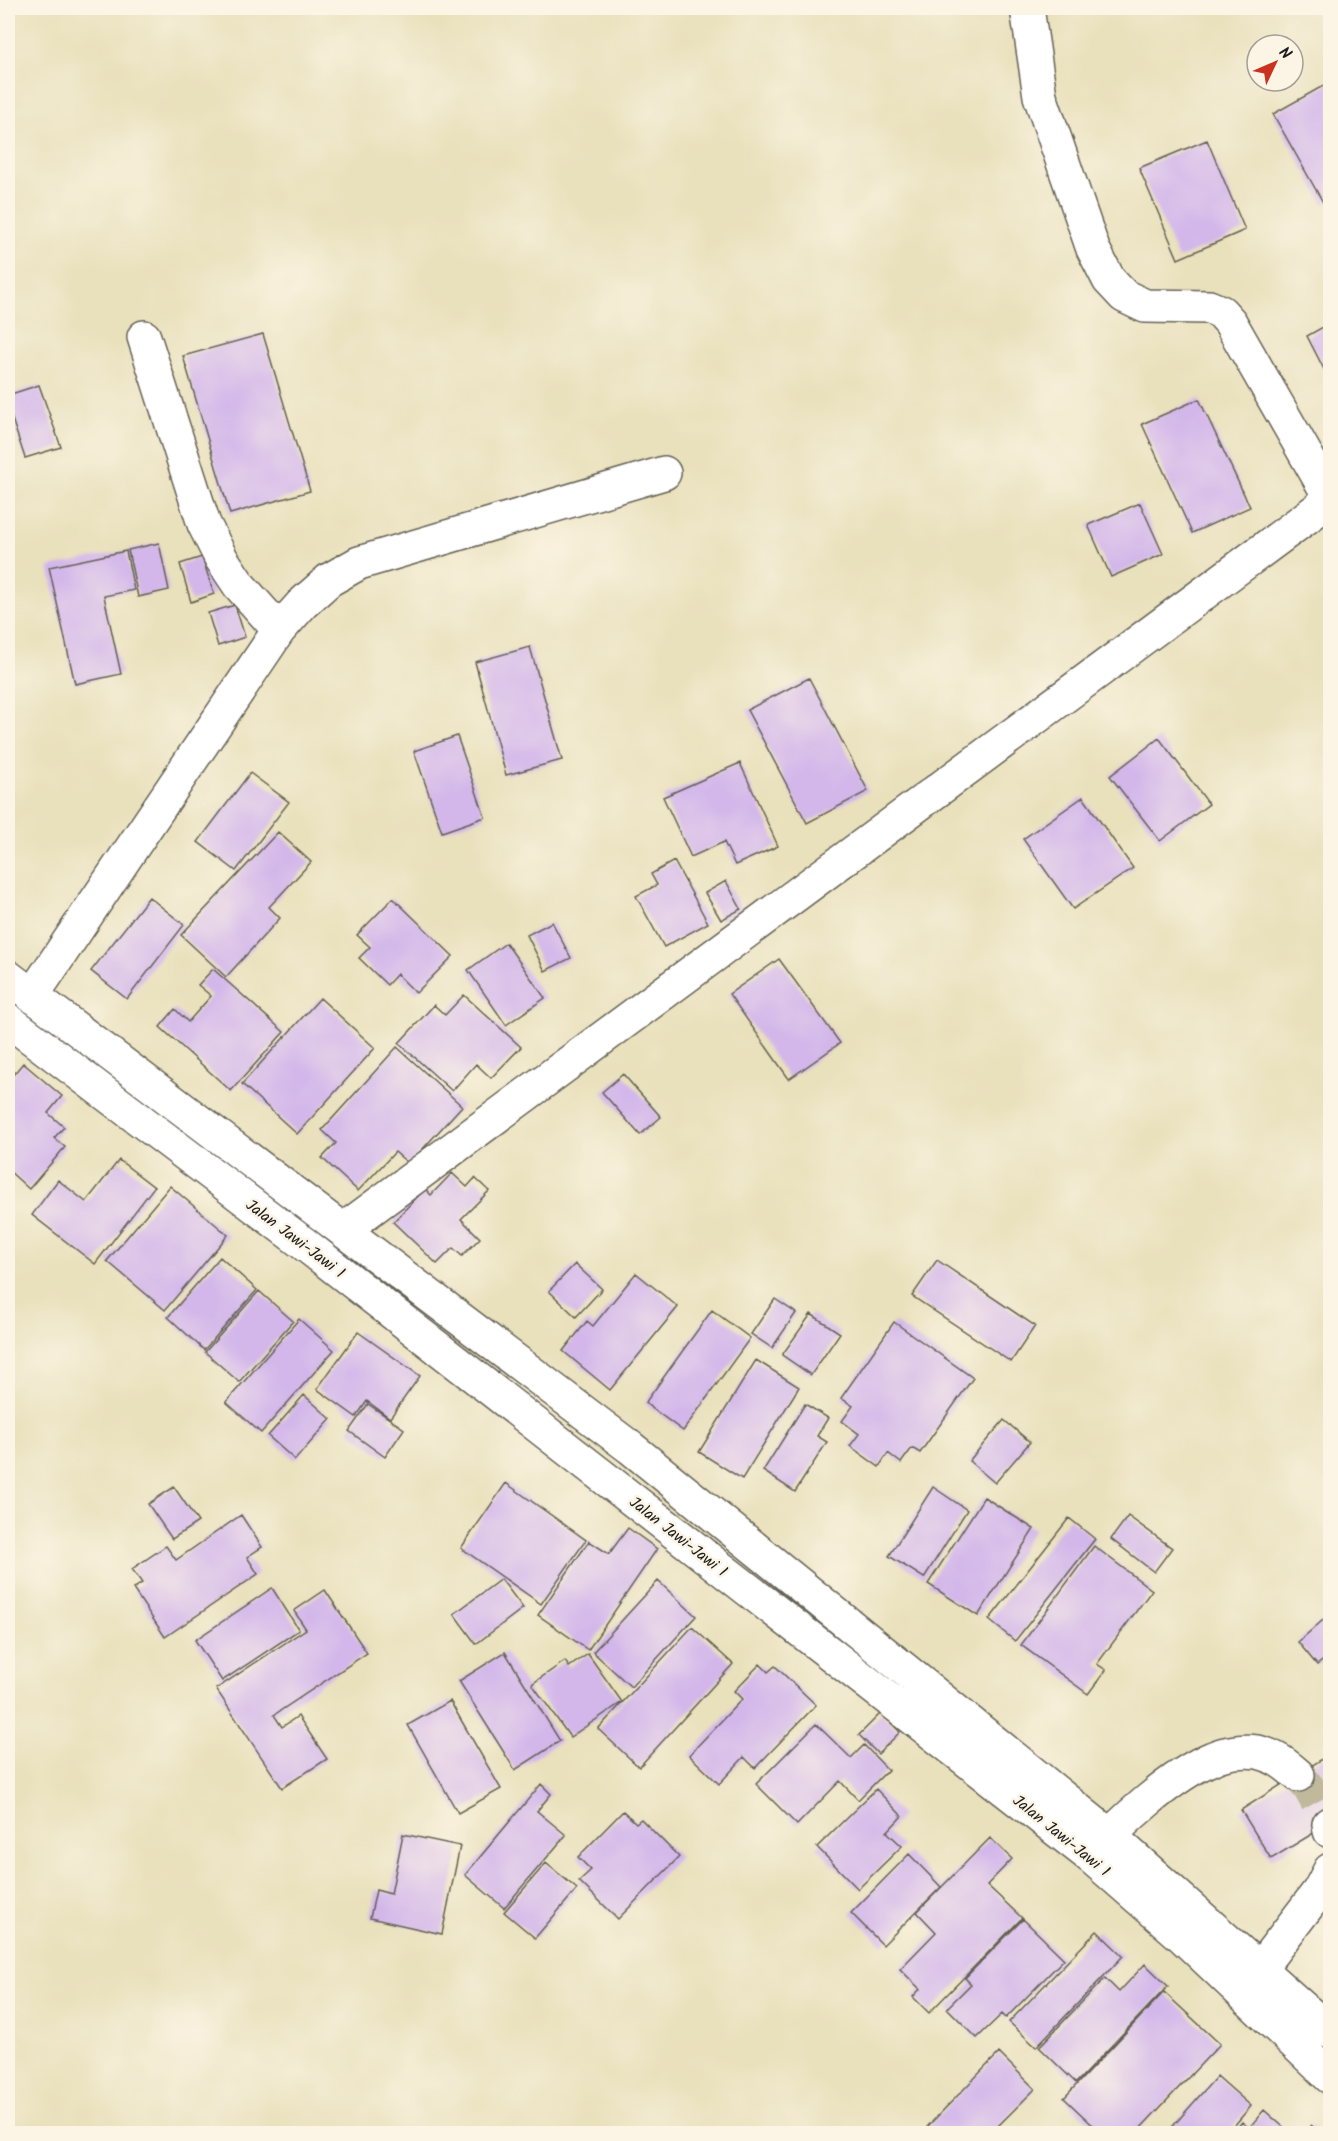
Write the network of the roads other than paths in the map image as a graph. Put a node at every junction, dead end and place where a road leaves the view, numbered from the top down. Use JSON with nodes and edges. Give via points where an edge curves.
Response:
{"nodes":[{"id":1,"x":1027,"y":8,"type":"edge"},
{"id":2,"x":144,"y":338,"type":"dead end"},
{"id":3,"x":664,"y":472,"type":"dead end"},
{"id":4,"x":1330,"y":499,"type":"edge"},
{"id":5,"x":279,"y":630,"type":"junction"},
{"id":6,"x":20,"y":987,"type":"edge"},
{"id":7,"x":8,"y":1020,"type":"edge"},
{"id":8,"x":343,"y":1230,"type":"junction"},
{"id":9,"x":631,"y":1448,"type":"junction"},
{"id":10,"x":605,"y":1479,"type":"junction"},
{"id":11,"x":1298,"y":1775,"type":"tunnel mouth"},
{"id":12,"x":1099,"y":1846,"type":"junction"},
{"id":13,"x":1330,"y":1870,"type":"edge"},
{"id":14,"x":1260,"y":1968,"type":"junction"},
{"id":15,"x":1330,"y":2032,"type":"edge"},
{"id":16,"x":1330,"y":2077,"type":"edge"}],
"edges":[{"from":1,"to":4,"type":"main road","via":[[1040,96],[1093,249],[1109,280],[1124,296],[1145,306],[1209,307],[1221,312]]},
{"from":2,"to":5,"type":"main road","via":[[204,524],[239,585]]},
{"from":3,"to":5,"type":"main road","via":[[359,563],[329,580]]},
{"from":4,"to":8,"type":"main road"},
{"from":5,"to":6,"type":"main road"},
{"from":6,"to":8,"type":"main road"},
{"from":7,"to":10,"type":"main road","name":"Jalan Jawi-Jawi 1","via":[[303,1243]]},
{"from":8,"to":9,"type":"main road"},
{"from":9,"to":10,"type":"main road"},
{"from":9,"to":12,"type":"main road"},
{"from":10,"to":12,"type":"main road","name":"Jalan Jawi-Jawi 1"},
{"from":11,"to":12,"type":"main road","via":[[1278,1759],[1257,1752],[1213,1757],[1159,1792]]},
{"from":12,"to":14,"type":"main road"},
{"from":12,"to":16,"type":"main road","name":"Jalan Jawi-Jawi 1","via":[[1183,1937]]},
{"from":13,"to":14,"type":"main road","via":[[1319,1891]]},
{"from":14,"to":15,"type":"main road"}]}
